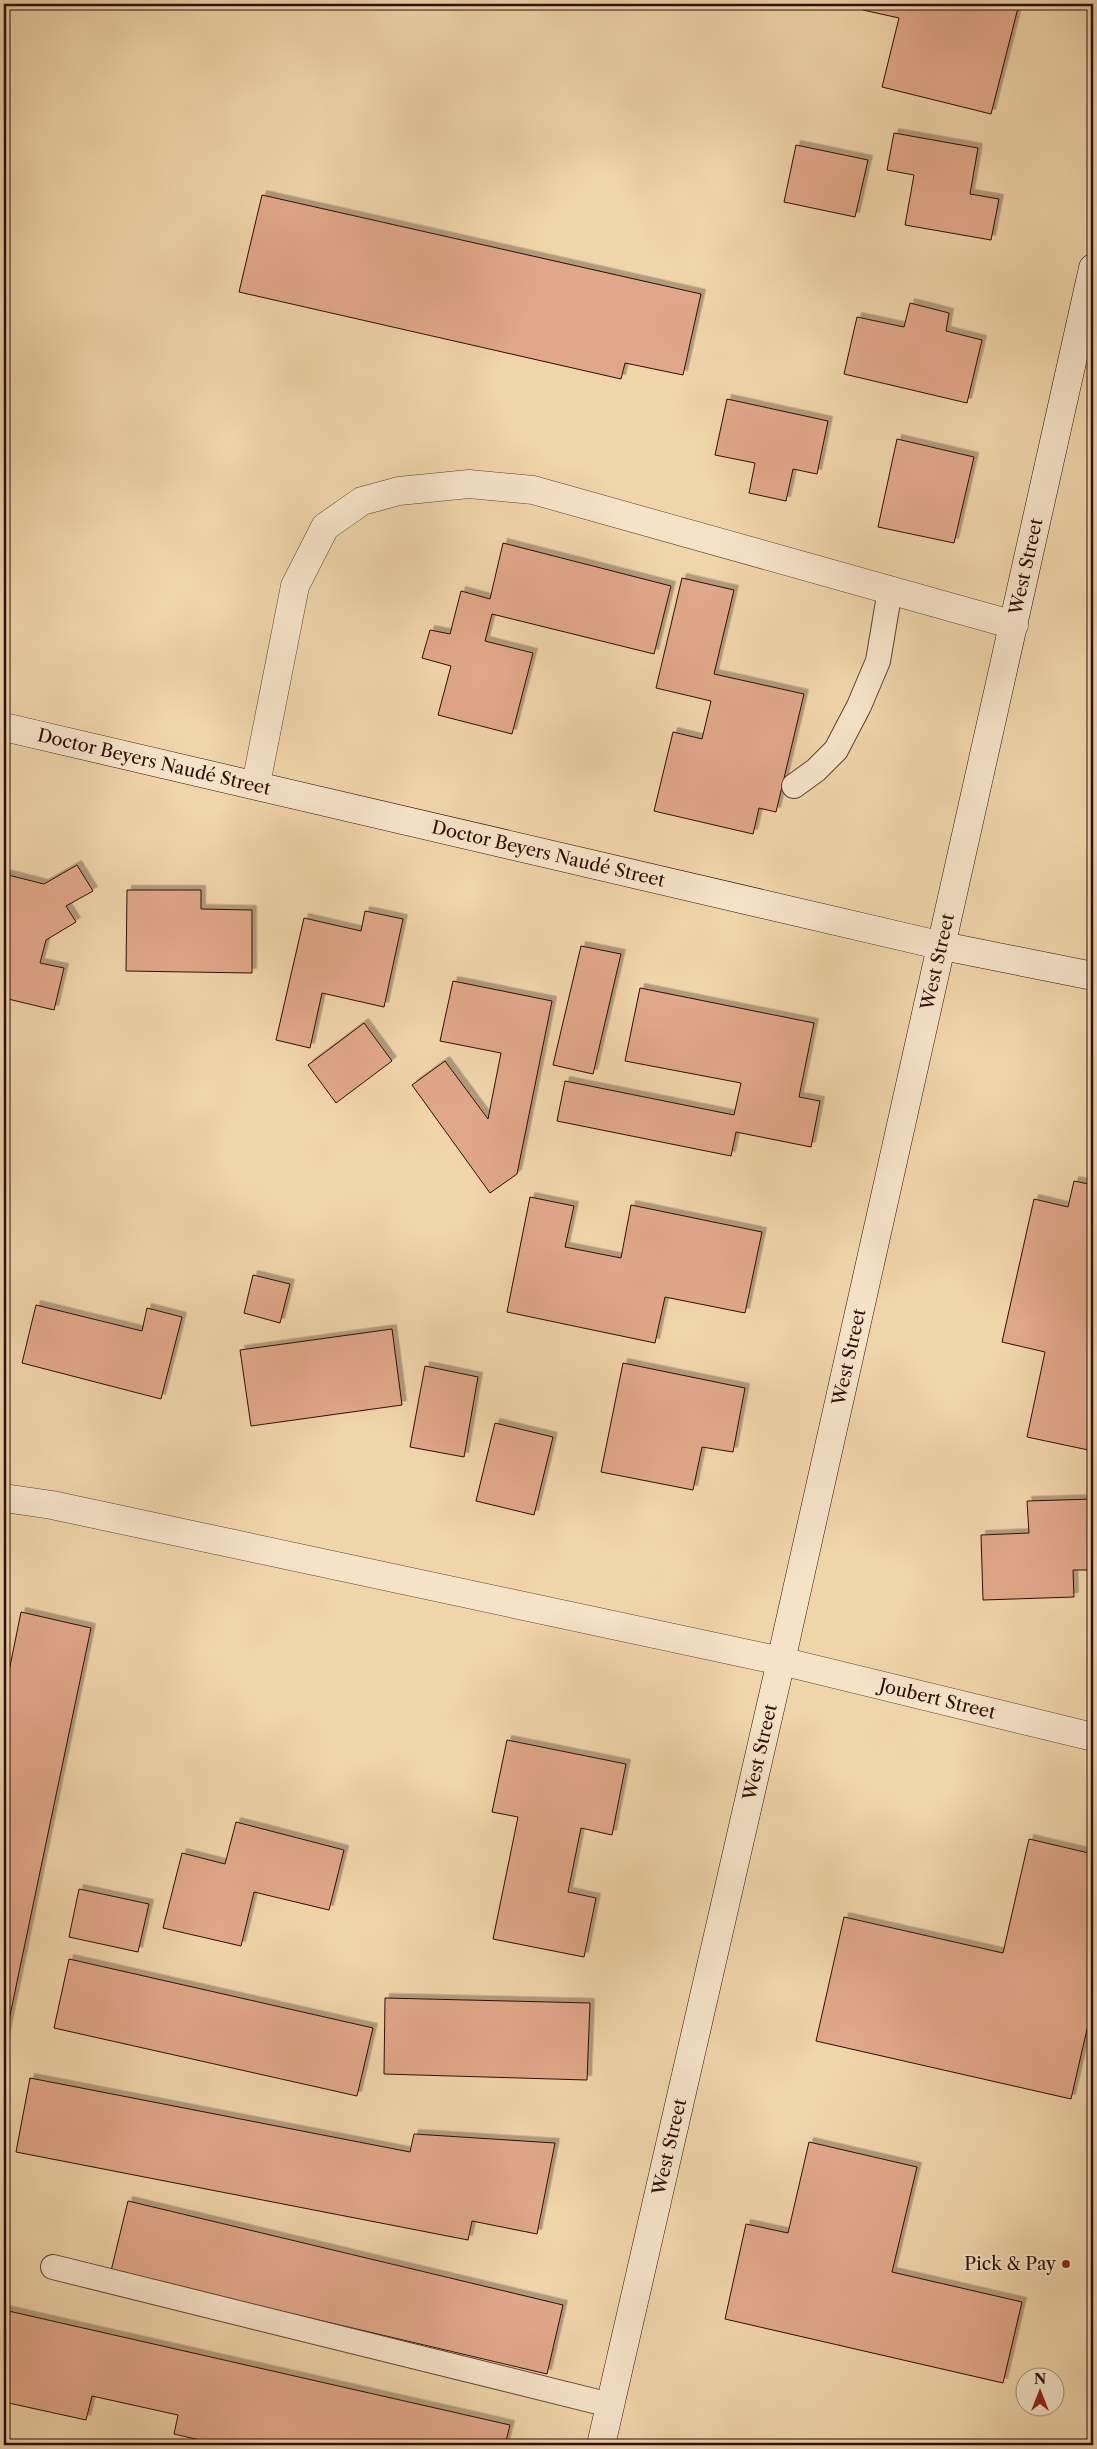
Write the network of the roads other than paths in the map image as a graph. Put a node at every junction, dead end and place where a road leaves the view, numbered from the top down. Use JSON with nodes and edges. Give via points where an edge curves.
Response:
{"nodes":[{"id":1,"x":1093,"y":268,"type":"edge"},
{"id":2,"x":890,"y":590,"type":"junction"},
{"id":3,"x":1014,"y":625,"type":"junction"},
{"id":4,"x":4,"y":727,"type":"edge"},
{"id":5,"x":256,"y":784,"type":"junction"},
{"id":6,"x":794,"y":786,"type":"dead end"},
{"id":7,"x":943,"y":946,"type":"junction"},
{"id":8,"x":1093,"y":976,"type":"edge"},
{"id":9,"x":4,"y":1498,"type":"edge"},
{"id":10,"x":781,"y":1661,"type":"junction"},
{"id":11,"x":1093,"y":1738,"type":"edge"},
{"id":12,"x":52,"y":2267,"type":"dead end"},
{"id":13,"x":610,"y":2405,"type":"junction"},
{"id":14,"x":601,"y":2445,"type":"edge"}],
"edges":[{"from":1,"to":3,"type":"street","name":"West Street"},
{"from":2,"to":3,"type":"street"},
{"from":2,"to":5,"type":"street","via":[[533,490],[469,484],[399,491],[362,501],[326,527],[295,586]]},
{"from":2,"to":6,"type":"lane","via":[[878,661],[859,706],[836,750]]},
{"from":3,"to":7,"type":"street","name":"West Street"},
{"from":4,"to":5,"type":"street","name":"Doctor Beyers Naudé Street"},
{"from":5,"to":7,"type":"street","name":"Doctor Beyers Naudé Street"},
{"from":7,"to":8,"type":"street","name":"Doctor Beyers Naudé Street"},
{"from":7,"to":10,"type":"street","name":"West Street"},
{"from":9,"to":10,"type":"street","name":"Joubert Street"},
{"from":10,"to":11,"type":"street","name":"Joubert Street"},
{"from":10,"to":13,"type":"street","name":"West Street"},
{"from":12,"to":13,"type":"lane"},
{"from":13,"to":14,"type":"street","name":"West Street"}]}
